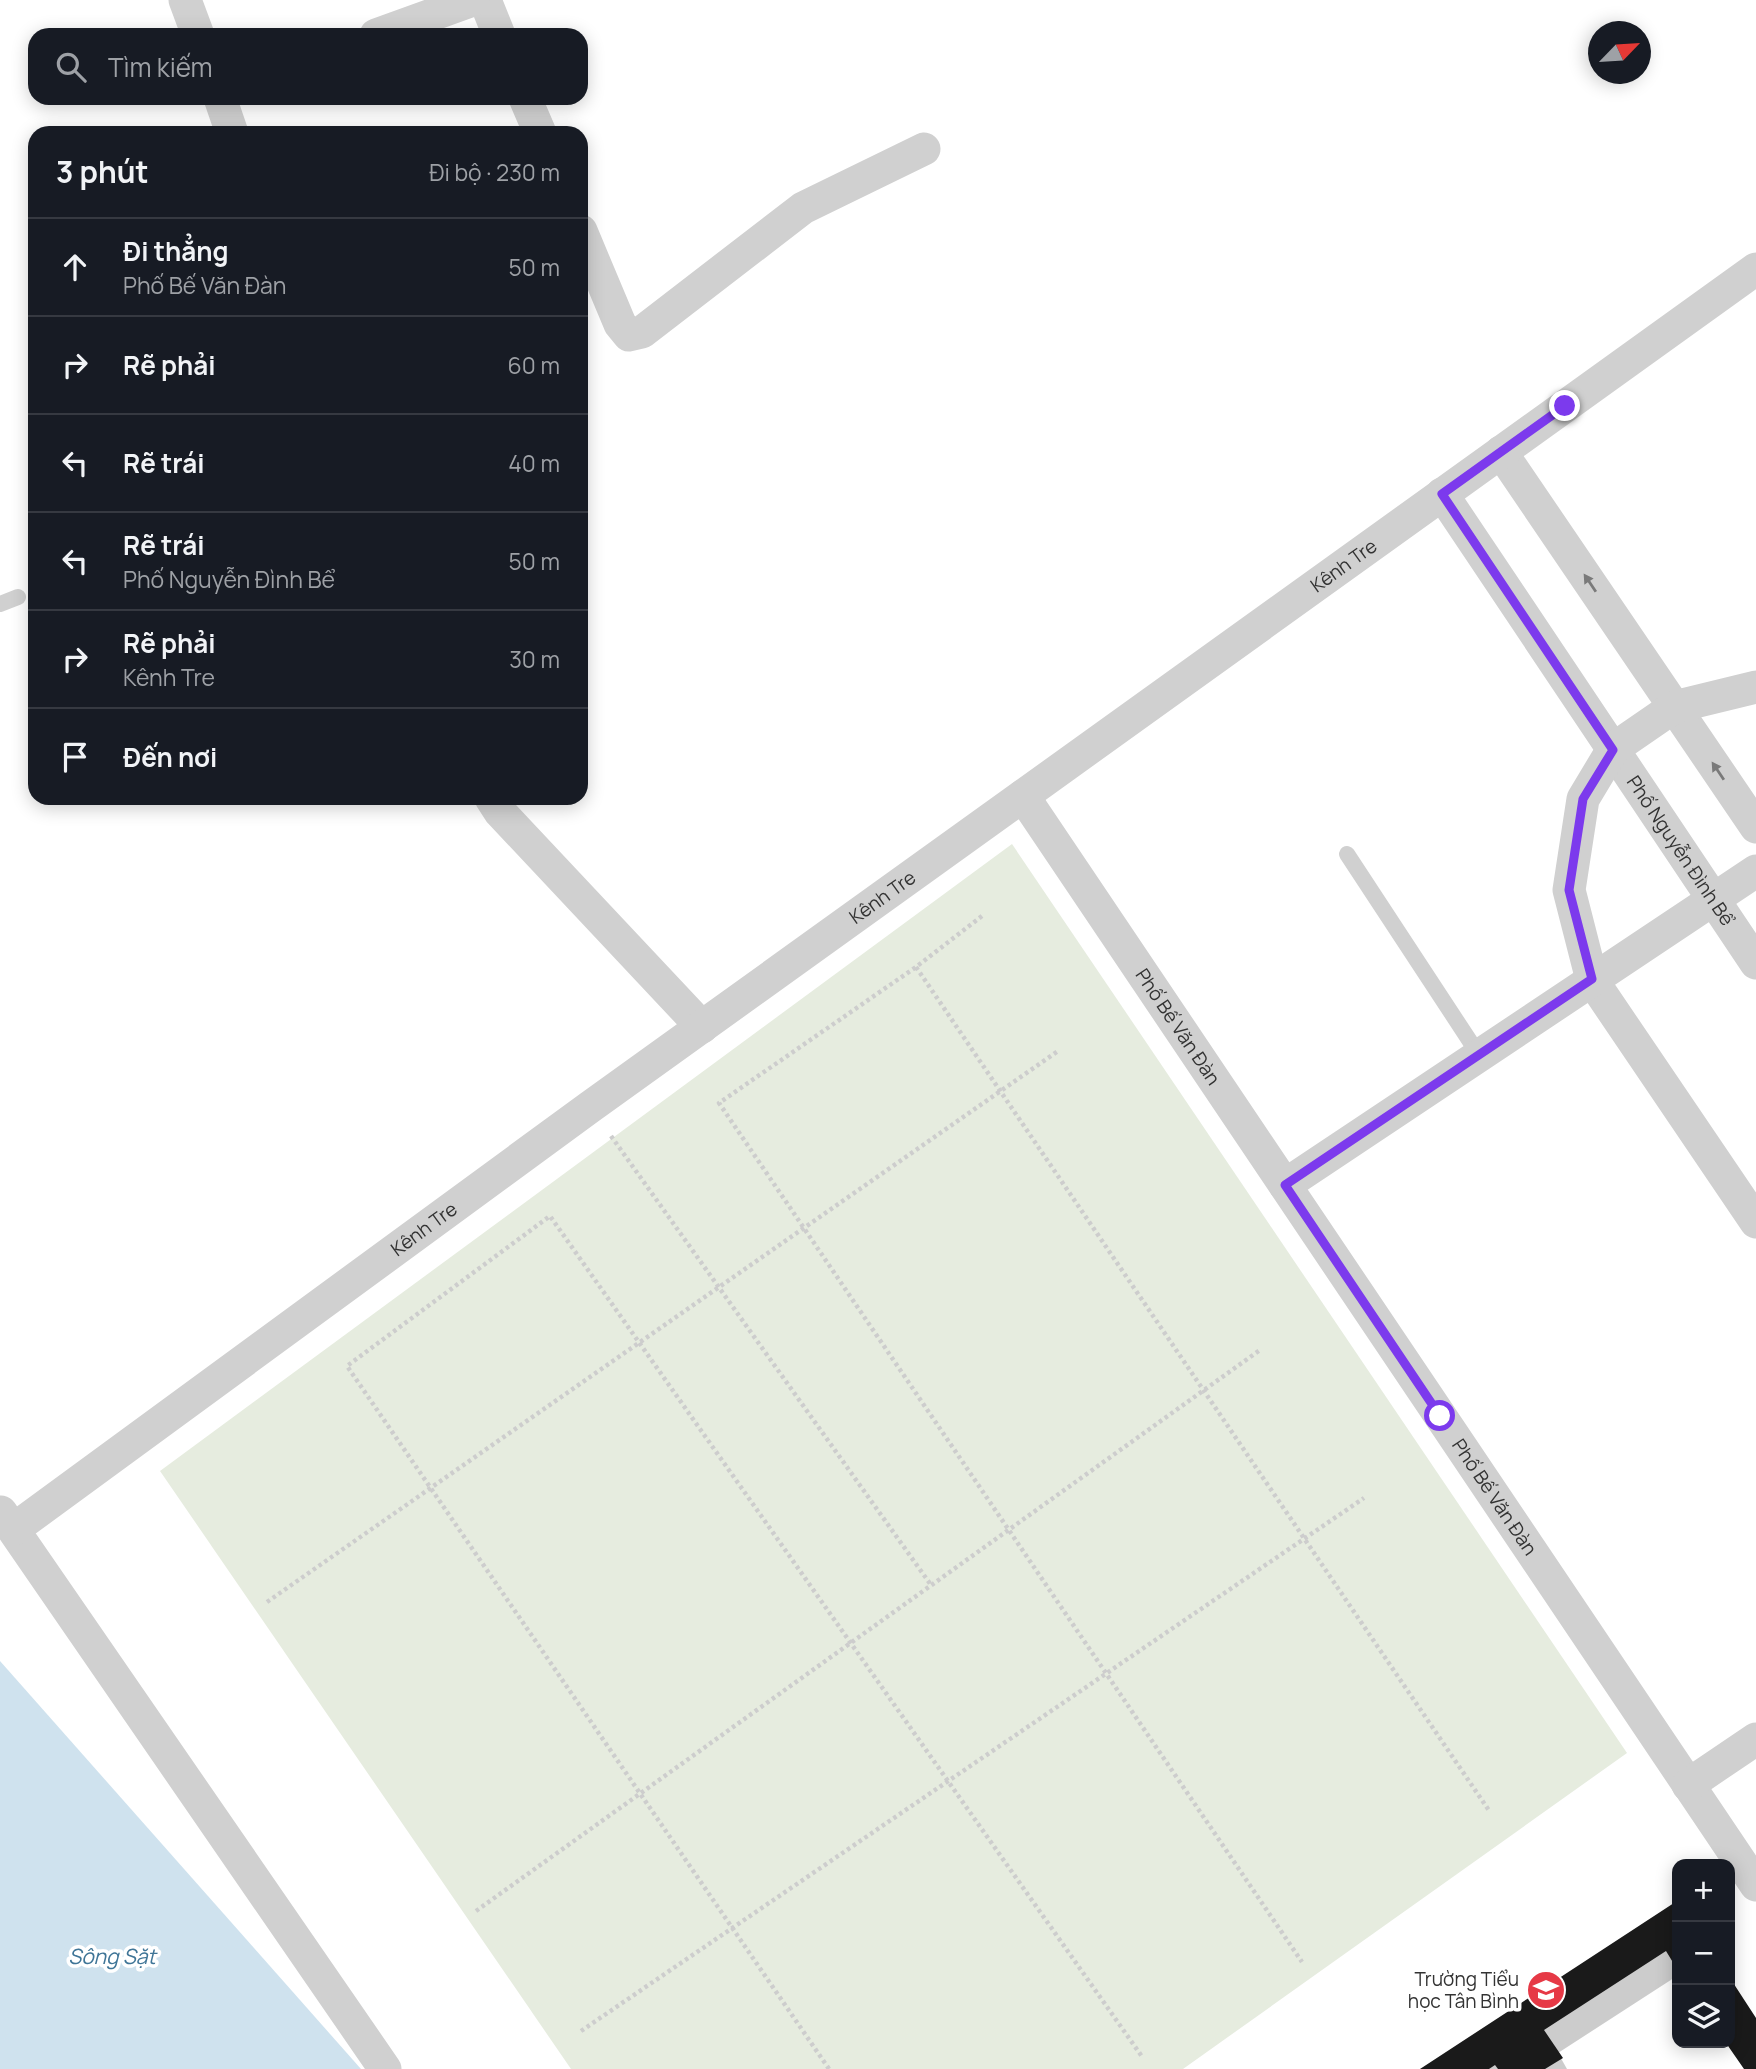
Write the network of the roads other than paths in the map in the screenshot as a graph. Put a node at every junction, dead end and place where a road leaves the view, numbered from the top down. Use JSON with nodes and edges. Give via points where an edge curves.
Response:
{"nodes":[{"id":1,"x":185,"y":0,"type":"edge"},
{"id":2,"x":473,"y":0,"type":"edge"},
{"id":3,"x":485,"y":0,"type":"edge"},
{"id":4,"x":195,"y":28,"type":"edge"},
{"id":5,"x":395,"y":28,"type":"edge"},
{"id":6,"x":496,"y":28,"type":"edge"},
{"id":7,"x":222,"y":105,"type":"edge"},
{"id":8,"x":529,"y":105,"type":"edge"},
{"id":9,"x":230,"y":126,"type":"edge"},
{"id":10,"x":537,"y":126,"type":"edge"},
{"id":11,"x":924,"y":149,"type":"dead end"},
{"id":12,"x":588,"y":248,"type":"edge"},
{"id":13,"x":1756,"y":269,"type":"edge"},
{"id":14,"x":1501,"y":452,"type":"junction"},
{"id":15,"x":1442,"y":494,"type":"junction"},
{"id":16,"x":18,"y":597,"type":"dead end"},
{"id":17,"x":0,"y":604,"type":"edge"},
{"id":18,"x":1756,"y":687,"type":"edge"},
{"id":19,"x":1674,"y":707,"type":"junction"},
{"id":20,"x":1613,"y":750,"type":"junction"},
{"id":21,"x":1023,"y":796,"type":"junction"},
{"id":22,"x":496,"y":805,"type":"edge"},
{"id":23,"x":1756,"y":827,"type":"edge"},
{"id":24,"x":1347,"y":854,"type":"dead end"},
{"id":25,"x":1756,"y":871,"type":"edge"},
{"id":26,"x":1713,"y":899,"type":"junction"},
{"id":27,"x":1756,"y":963,"type":"edge"},
{"id":28,"x":1592,"y":979,"type":"junction"},
{"id":29,"x":702,"y":1027,"type":"junction"},
{"id":30,"x":1479,"y":1055,"type":"junction"},
{"id":31,"x":1285,"y":1185,"type":"junction"},
{"id":32,"x":1756,"y":1222,"type":"edge"},
{"id":33,"x":7,"y":1520,"type":"edge"},
{"id":34,"x":1756,"y":1739,"type":"edge"},
{"id":35,"x":1688,"y":1784,"type":"junction"},
{"id":36,"x":1756,"y":1885,"type":"edge"},
{"id":37,"x":385,"y":2069,"type":"edge"}],
"edges":[{"from":1,"to":4,"type":"street"},
{"from":2,"to":5,"type":"street"},
{"from":3,"to":6,"type":"street"},
{"from":7,"to":9,"type":"street"},
{"from":8,"to":10,"type":"street"},
{"from":11,"to":12,"type":"street","via":[[803,208],[642,332],[629,335],[620,324]]},
{"from":13,"to":14,"type":"street","name":"Kênh Tre"},
{"from":14,"to":15,"type":"street","name":"Kênh Tre"},
{"from":19,"to":14,"type":"street","one_way":true},
{"from":15,"to":20,"type":"street","name":"Phố Nguyễn Đình Bể"},
{"from":15,"to":21,"type":"street","name":"Kênh Tre"},
{"from":16,"to":17,"type":"lane"},
{"from":18,"to":19,"type":"street"},
{"from":19,"to":20,"type":"street"},
{"from":23,"to":19,"type":"street","one_way":true},
{"from":20,"to":26,"type":"street","name":"Phố Nguyễn Đình Bể"},
{"from":20,"to":28,"type":"street","via":[[1583,799],[1569,890]]},
{"from":21,"to":29,"type":"street","name":"Kênh Tre"},
{"from":21,"to":31,"type":"street","name":"Phố Bế Văn Đàn"},
{"from":22,"to":29,"type":"street"},
{"from":24,"to":30,"type":"lane"},
{"from":25,"to":26,"type":"street"},
{"from":26,"to":27,"type":"street","name":"Phố Nguyễn Đình Bể"},
{"from":26,"to":28,"type":"street"},
{"from":28,"to":30,"type":"street"},
{"from":28,"to":32,"type":"street"},
{"from":29,"to":33,"type":"street","name":"Kênh Tre"},
{"from":30,"to":31,"type":"street"},
{"from":31,"to":35,"type":"street","name":"Phố Bế Văn Đàn"},
{"from":33,"to":37,"type":"street"},
{"from":34,"to":35,"type":"street"},
{"from":35,"to":36,"type":"street","name":"Phố Bế Văn Đàn"}]}
